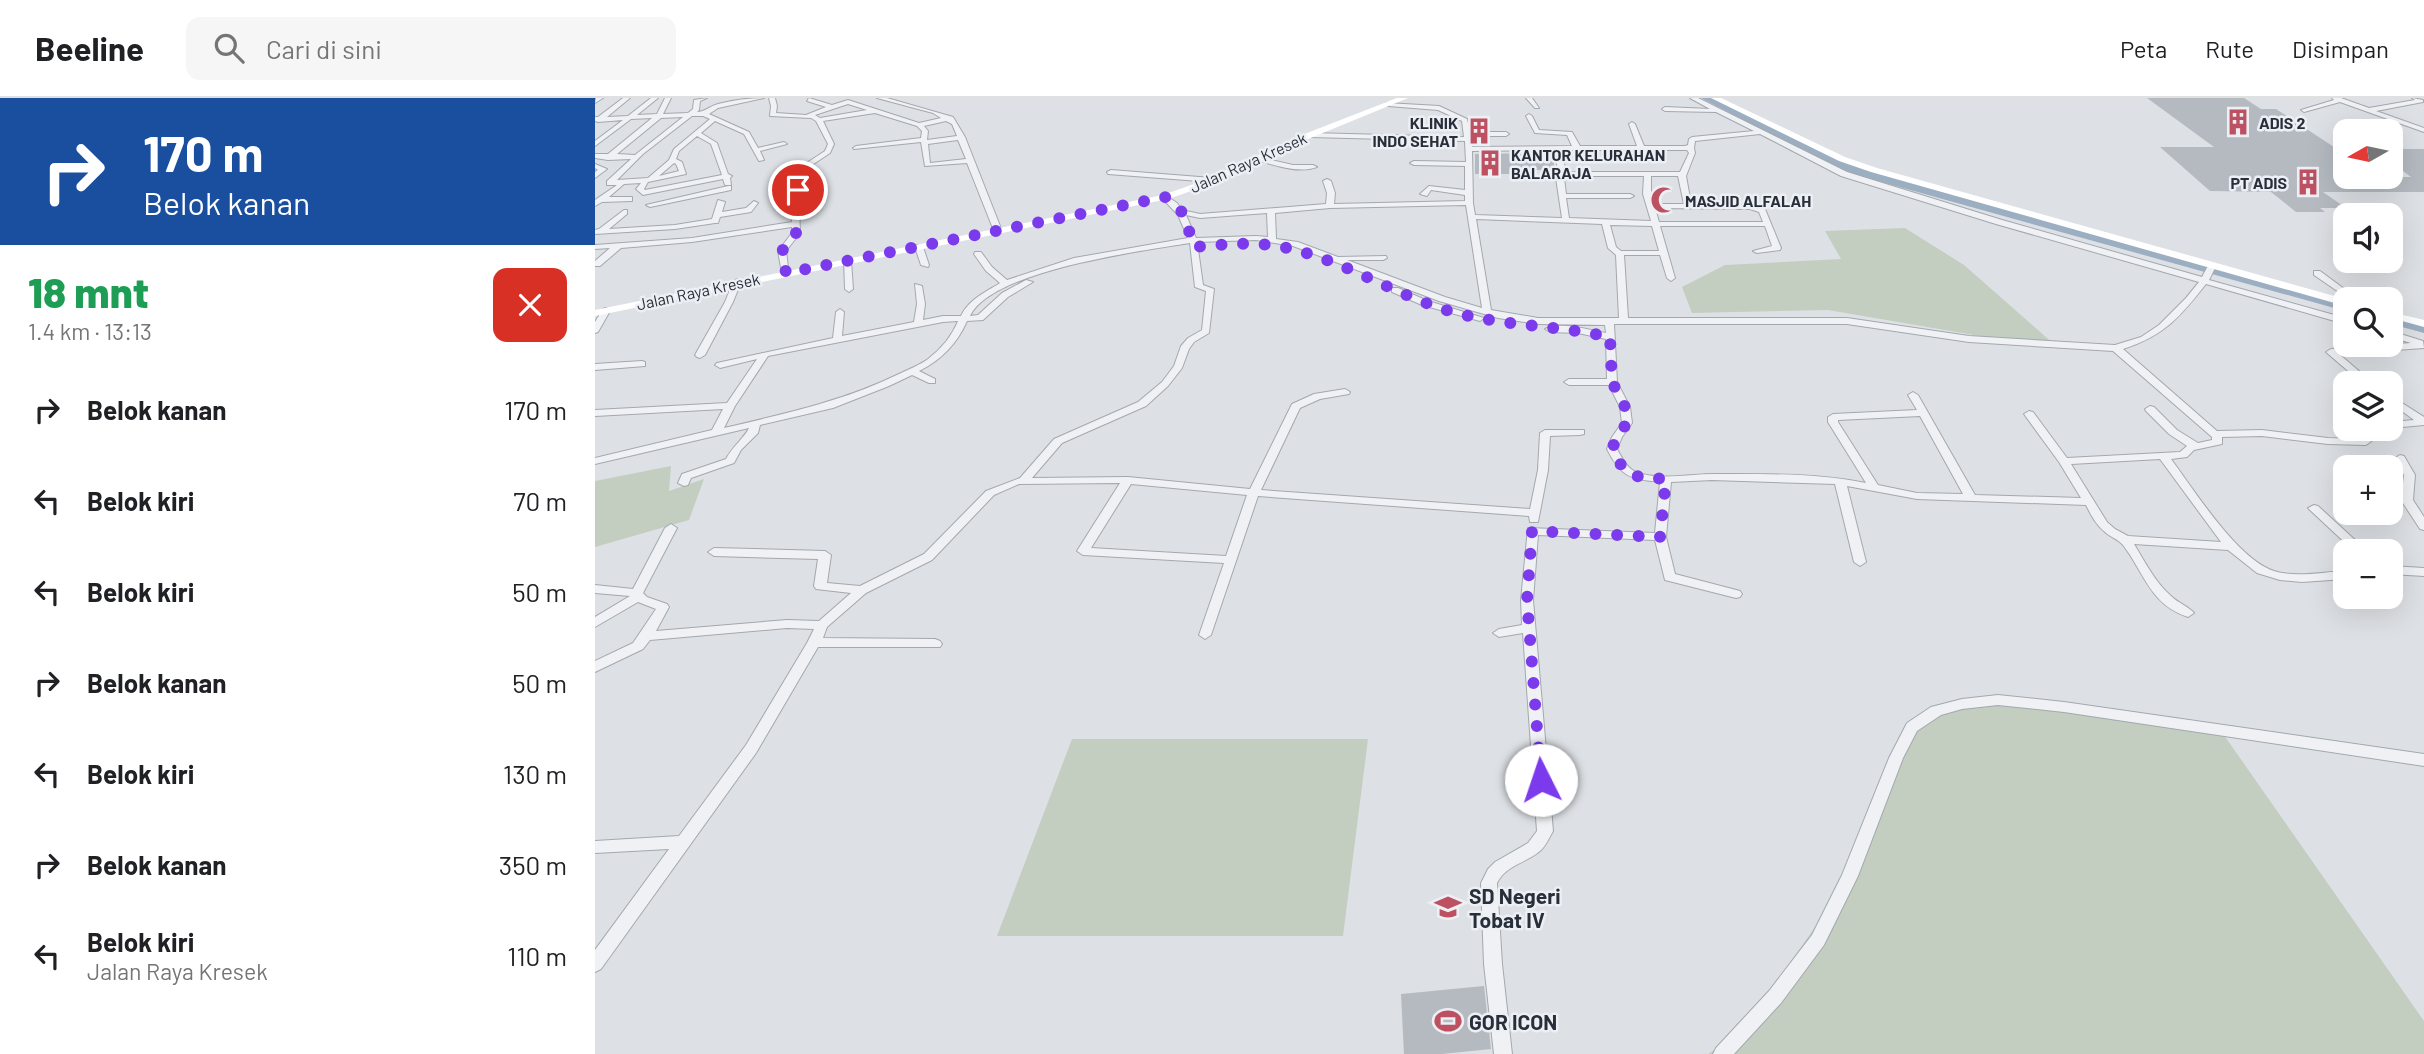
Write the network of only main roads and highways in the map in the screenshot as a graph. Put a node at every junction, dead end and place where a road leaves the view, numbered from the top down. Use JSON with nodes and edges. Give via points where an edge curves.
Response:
{"nodes":[{"id":1,"x":1403,"y":98,"type":"edge"},
{"id":2,"x":1715,"y":98,"type":"edge"},
{"id":3,"x":2333,"y":300,"type":"edge"},
{"id":4,"x":600,"y":312,"type":"edge"},
{"id":5,"x":2403,"y":318,"type":"edge"},
{"id":6,"x":2424,"y":324,"type":"edge"}],
"edges":[{"from":1,"to":4,"type":"main road","name":"Jalan Raya Kresek","via":[[1165,197]]},
{"from":2,"to":3,"type":"main road","via":[[1842,159]]},
{"from":5,"to":6,"type":"main road"}]}
